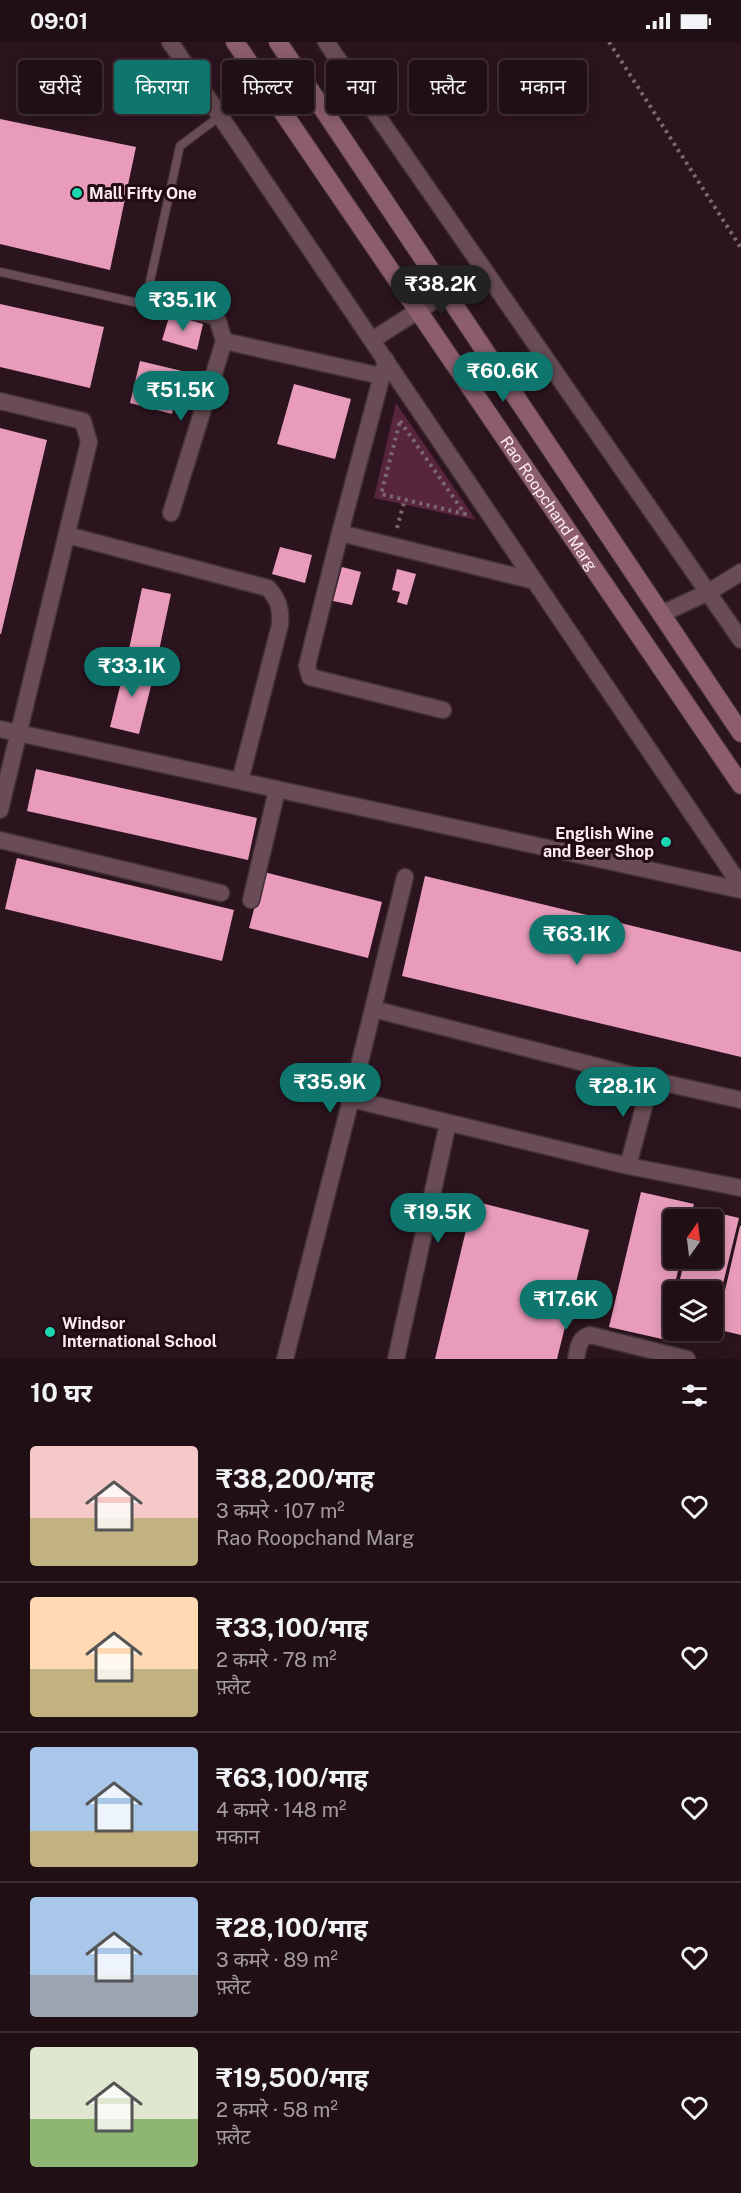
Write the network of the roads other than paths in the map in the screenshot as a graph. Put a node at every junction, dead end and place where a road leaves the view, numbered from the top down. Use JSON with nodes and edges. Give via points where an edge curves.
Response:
{"nodes":[{"id":1,"x":170,"y":42,"type":"edge"},
{"id":2,"x":235,"y":42,"type":"edge"},
{"id":3,"x":278,"y":42,"type":"edge"},
{"id":4,"x":326,"y":42,"type":"edge"},
{"id":5,"x":220,"y":116,"type":"junction"},
{"id":6,"x":0,"y":272,"type":"edge"},
{"id":7,"x":446,"y":293,"type":"junction"},
{"id":8,"x":145,"y":304,"type":"junction"},
{"id":9,"x":418,"y":310,"type":"junction"},
{"id":10,"x":218,"y":321,"type":"joint"},
{"id":11,"x":372,"y":340,"type":"junction"},
{"id":12,"x":224,"y":341,"type":"junction"},
{"id":13,"x":383,"y":368,"type":"junction"},
{"id":14,"x":0,"y":401,"type":"edge"},
{"id":15,"x":171,"y":513,"type":"dead end"},
{"id":16,"x":340,"y":533,"type":"junction"},
{"id":17,"x":67,"y":535,"type":"junction"},
{"id":18,"x":741,"y":572,"type":"edge"},
{"id":19,"x":535,"y":581,"type":"junction"},
{"id":20,"x":709,"y":592,"type":"junction"},
{"id":21,"x":661,"y":614,"type":"junction"},
{"id":22,"x":741,"y":640,"type":"edge"},
{"id":23,"x":443,"y":710,"type":"dead end"},
{"id":24,"x":0,"y":729,"type":"edge"},
{"id":25,"x":741,"y":733,"type":"edge"},
{"id":26,"x":19,"y":734,"type":"junction"},
{"id":27,"x":240,"y":782,"type":"junction"},
{"id":28,"x":741,"y":785,"type":"edge"},
{"id":29,"x":277,"y":790,"type":"junction"},
{"id":30,"x":0,"y":810,"type":"edge"},
{"id":31,"x":0,"y":840,"type":"edge"},
{"id":32,"x":405,"y":877,"type":"dead end"},
{"id":33,"x":741,"y":888,"type":"edge"},
{"id":34,"x":221,"y":893,"type":"dead end"},
{"id":35,"x":251,"y":900,"type":"dead end"},
{"id":36,"x":373,"y":1009,"type":"junction"},
{"id":37,"x":651,"y":1080,"type":"junction"},
{"id":38,"x":351,"y":1099,"type":"junction"},
{"id":39,"x":741,"y":1100,"type":"edge"},
{"id":40,"x":448,"y":1123,"type":"junction"},
{"id":41,"x":628,"y":1166,"type":"junction"},
{"id":42,"x":741,"y":1188,"type":"edge"},
{"id":43,"x":285,"y":1359,"type":"edge"},
{"id":44,"x":396,"y":1359,"type":"edge"},
{"id":45,"x":576,"y":1359,"type":"edge"},
{"id":46,"x":687,"y":1359,"type":"edge"}],
"edges":[{"from":1,"to":5,"type":"street"},
{"from":2,"to":9,"type":"main road","name":"Rao Roopchand Marg"},
{"from":3,"to":7,"type":"main road","name":"Rao Roopchand Marg"},
{"from":4,"to":20,"type":"street"},
{"from":5,"to":8,"type":"lane","via":[[180,146]]},
{"from":5,"to":11,"type":"street"},
{"from":6,"to":8,"type":"lane"},
{"from":7,"to":9,"type":"street"},
{"from":7,"to":21,"type":"main road","name":"Rao Roopchand Marg"},
{"from":8,"to":10,"type":"lane"},
{"from":9,"to":11,"type":"street"},
{"from":9,"to":28,"type":"main road","name":"Rao Roopchand Marg"},
{"from":10,"to":12,"type":"street"},
{"from":11,"to":13,"type":"street"},
{"from":12,"to":13,"type":"street"},
{"from":12,"to":15,"type":"street"},
{"from":13,"to":16,"type":"street"},
{"from":13,"to":19,"type":"street"},
{"from":14,"to":17,"type":"street","via":[[83,421],[89,442]]},
{"from":16,"to":19,"type":"street"},
{"from":16,"to":23,"type":"street","via":[[307,666],[310,677]]},
{"from":17,"to":26,"type":"street"},
{"from":17,"to":27,"type":"street","via":[[268,588],[276,597],[281,610],[280,625]]},
{"from":18,"to":20,"type":"street"},
{"from":19,"to":33,"type":"street"},
{"from":20,"to":21,"type":"street"},
{"from":20,"to":22,"type":"street"},
{"from":21,"to":25,"type":"main road","name":"Rao Roopchand Marg"},
{"from":24,"to":26,"type":"street"},
{"from":26,"to":27,"type":"street"},
{"from":26,"to":30,"type":"street"},
{"from":27,"to":29,"type":"street"},
{"from":29,"to":33,"type":"street"},
{"from":29,"to":35,"type":"street"},
{"from":31,"to":34,"type":"street"},
{"from":32,"to":36,"type":"street"},
{"from":36,"to":37,"type":"street"},
{"from":36,"to":38,"type":"street"},
{"from":37,"to":39,"type":"street"},
{"from":37,"to":41,"type":"street"},
{"from":38,"to":40,"type":"street"},
{"from":38,"to":43,"type":"street"},
{"from":40,"to":41,"type":"street"},
{"from":40,"to":44,"type":"street"},
{"from":41,"to":42,"type":"street"},
{"from":45,"to":46,"type":"street","via":[[580,1341],[590,1335]]}]}
